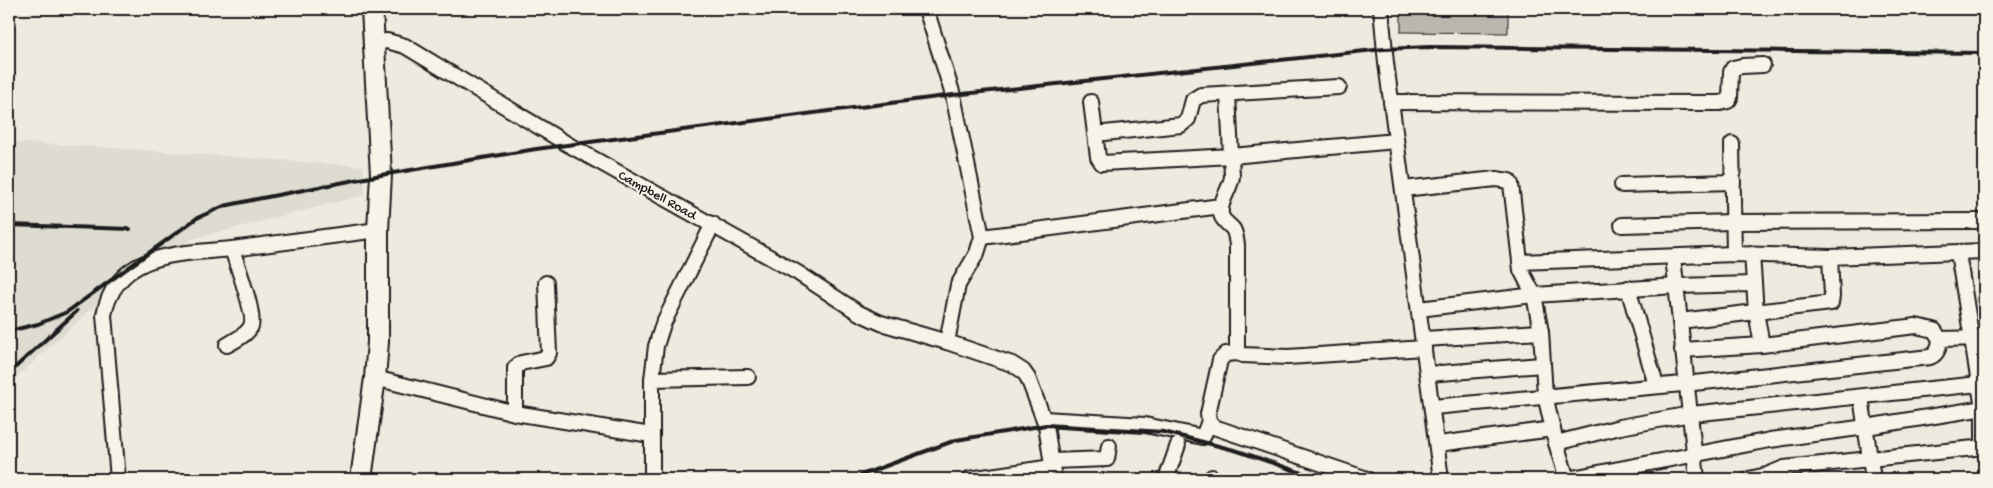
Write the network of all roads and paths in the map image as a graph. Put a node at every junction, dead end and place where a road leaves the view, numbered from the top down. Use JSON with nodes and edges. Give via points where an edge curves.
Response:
{"nodes":[{"id":1,"x":372,"y":9,"type":"edge"},
{"id":2,"x":926,"y":9,"type":"edge"},
{"id":3,"x":1381,"y":9,"type":"edge"},
{"id":4,"x":374,"y":43,"type":"junction"},
{"id":5,"x":1763,"y":65,"type":"dead end"},
{"id":6,"x":1339,"y":87,"type":"dead end"},
{"id":7,"x":1228,"y":94,"type":"junction"},
{"id":8,"x":1090,"y":102,"type":"dead end"},
{"id":9,"x":1391,"y":102,"type":"junction"},
{"id":10,"x":1095,"y":134,"type":"junction"},
{"id":11,"x":1396,"y":141,"type":"junction"},
{"id":12,"x":1732,"y":144,"type":"dead end"},
{"id":13,"x":1232,"y":156,"type":"junction"},
{"id":14,"x":1733,"y":182,"type":"junction"},
{"id":15,"x":1622,"y":186,"type":"dead end"},
{"id":16,"x":1403,"y":189,"type":"junction"},
{"id":17,"x":1221,"y":206,"type":"junction"},
{"id":18,"x":1984,"y":221,"type":"edge"},
{"id":19,"x":1733,"y":222,"type":"junction"},
{"id":20,"x":713,"y":224,"type":"junction"},
{"id":21,"x":1622,"y":225,"type":"dead end"},
{"id":22,"x":378,"y":230,"type":"junction"},
{"id":23,"x":982,"y":237,"type":"junction"},
{"id":24,"x":232,"y":249,"type":"junction"},
{"id":25,"x":1984,"y":251,"type":"edge"},
{"id":26,"x":1958,"y":253,"type":"junction"},
{"id":27,"x":1734,"y":254,"type":"junction"},
{"id":28,"x":1752,"y":254,"type":"junction"},
{"id":29,"x":1673,"y":257,"type":"junction"},
{"id":30,"x":1830,"y":257,"type":"junction"},
{"id":31,"x":1520,"y":262,"type":"junction"},
{"id":32,"x":546,"y":283,"type":"dead end"},
{"id":33,"x":1753,"y":284,"type":"junction"},
{"id":34,"x":1677,"y":286,"type":"junction"},
{"id":35,"x":1628,"y":288,"type":"junction"},
{"id":36,"x":1534,"y":295,"type":"junction"},
{"id":37,"x":1419,"y":309,"type":"junction"},
{"id":38,"x":1756,"y":312,"type":"junction"},
{"id":39,"x":1680,"y":321,"type":"junction"},
{"id":40,"x":1541,"y":332,"type":"junction"},
{"id":41,"x":1978,"y":339,"type":"edge"},
{"id":42,"x":1940,"y":340,"type":"junction"},
{"id":43,"x":946,"y":342,"type":"junction"},
{"id":44,"x":1424,"y":343,"type":"junction"},
{"id":45,"x":1762,"y":345,"type":"junction"},
{"id":46,"x":227,"y":346,"type":"dead end"},
{"id":47,"x":1682,"y":350,"type":"junction"},
{"id":48,"x":1237,"y":353,"type":"junction"},
{"id":49,"x":1542,"y":365,"type":"junction"},
{"id":50,"x":1428,"y":374,"type":"junction"},
{"id":51,"x":748,"y":377,"type":"dead end"},
{"id":52,"x":375,"y":378,"type":"junction"},
{"id":53,"x":652,"y":379,"type":"junction"},
{"id":54,"x":1686,"y":383,"type":"junction"},
{"id":55,"x":1979,"y":384,"type":"junction"},
{"id":56,"x":1656,"y":385,"type":"junction"},
{"id":57,"x":1545,"y":395,"type":"junction"},
{"id":58,"x":1861,"y":398,"type":"junction"},
{"id":59,"x":1433,"y":407,"type":"junction"},
{"id":60,"x":1984,"y":408,"type":"edge"},
{"id":61,"x":515,"y":413,"type":"junction"},
{"id":62,"x":1691,"y":414,"type":"junction"},
{"id":63,"x":1044,"y":419,"type":"junction"},
{"id":64,"x":1209,"y":421,"type":"junction"},
{"id":65,"x":1866,"y":427,"type":"junction"},
{"id":66,"x":651,"y":435,"type":"junction"},
{"id":67,"x":1555,"y":436,"type":"junction"},
{"id":68,"x":1438,"y":444,"type":"junction"},
{"id":69,"x":1178,"y":445,"type":"dead end"},
{"id":70,"x":1109,"y":446,"type":"dead end"},
{"id":71,"x":1984,"y":447,"type":"edge"},
{"id":72,"x":1695,"y":455,"type":"junction"},
{"id":73,"x":1870,"y":459,"type":"junction"},
{"id":74,"x":1053,"y":469,"type":"edge"},
{"id":75,"x":118,"y":479,"type":"edge"},
{"id":76,"x":361,"y":479,"type":"edge"},
{"id":77,"x":652,"y":479,"type":"edge"},
{"id":78,"x":969,"y":479,"type":"edge"},
{"id":79,"x":1166,"y":479,"type":"edge"},
{"id":80,"x":1367,"y":479,"type":"edge"},
{"id":81,"x":1441,"y":479,"type":"edge"},
{"id":82,"x":1567,"y":479,"type":"edge"},
{"id":83,"x":1697,"y":479,"type":"edge"},
{"id":84,"x":1749,"y":479,"type":"edge"},
{"id":85,"x":1873,"y":479,"type":"edge"}],
"edges":[{"from":1,"to":4,"type":"street"},
{"from":2,"to":23,"type":"street","via":[[953,95]]},
{"from":3,"to":9,"type":"street"},
{"from":4,"to":20,"type":"street","name":"Campbell Road","via":[[386,41],[405,46],[569,145]]},
{"from":4,"to":22,"type":"street","via":[[381,175]]},
{"from":5,"to":9,"type":"street","via":[[1733,68],[1730,98],[1720,103]]},
{"from":6,"to":7,"type":"street"},
{"from":7,"to":10,"type":"street","via":[[1196,97],[1188,120],[1176,126]]},
{"from":7,"to":13,"type":"street"},
{"from":8,"to":10,"type":"street"},
{"from":9,"to":11,"type":"street"},
{"from":10,"to":13,"type":"street","via":[[1102,163]]},
{"from":11,"to":13,"type":"street"},
{"from":11,"to":16,"type":"street"},
{"from":12,"to":14,"type":"street"},
{"from":13,"to":17,"type":"street","via":[[1232,182]]},
{"from":14,"to":15,"type":"street"},
{"from":14,"to":19,"type":"street"},
{"from":16,"to":31,"type":"street","via":[[1496,179],[1509,181]]},
{"from":16,"to":37,"type":"street"},
{"from":17,"to":23,"type":"street"},
{"from":17,"to":48,"type":"street","via":[[1222,218],[1234,231],[1237,245]]},
{"from":18,"to":19,"type":"street"},
{"from":19,"to":21,"type":"street"},
{"from":19,"to":27,"type":"street"},
{"from":20,"to":43,"type":"street","name":"Campbell Road","via":[[859,313]]},
{"from":20,"to":53,"type":"street","via":[[663,324],[656,346]]},
{"from":22,"to":24,"type":"street"},
{"from":22,"to":52,"type":"street"},
{"from":23,"to":43,"type":"street","via":[[977,253],[958,285]]},
{"from":24,"to":46,"type":"street","via":[[252,324]]},
{"from":24,"to":75,"type":"street","via":[[170,255],[138,265],[115,285],[106,302],[104,315]]},
{"from":25,"to":26,"type":"street"},
{"from":26,"to":30,"type":"street"},
{"from":26,"to":41,"type":"street"},
{"from":27,"to":28,"type":"street"},
{"from":27,"to":29,"type":"street"},
{"from":28,"to":30,"type":"street"},
{"from":28,"to":33,"type":"street"},
{"from":29,"to":31,"type":"street"},
{"from":29,"to":34,"type":"street"},
{"from":30,"to":38,"type":"street","via":[[1831,303]]},
{"from":31,"to":36,"type":"street"},
{"from":32,"to":61,"type":"street","via":[[549,353],[546,358],[521,363],[515,368]]},
{"from":33,"to":34,"type":"street"},
{"from":33,"to":38,"type":"street"},
{"from":34,"to":35,"type":"street"},
{"from":34,"to":39,"type":"street"},
{"from":35,"to":36,"type":"street"},
{"from":35,"to":56,"type":"street"},
{"from":36,"to":37,"type":"street"},
{"from":36,"to":40,"type":"street"},
{"from":37,"to":44,"type":"street"},
{"from":38,"to":39,"type":"street"},
{"from":38,"to":45,"type":"street"},
{"from":39,"to":47,"type":"street"},
{"from":40,"to":44,"type":"street"},
{"from":40,"to":49,"type":"street"},
{"from":41,"to":42,"type":"street"},
{"from":41,"to":55,"type":"street"},
{"from":42,"to":45,"type":"street","via":[[1934,330],[1916,326]]},
{"from":42,"to":54,"type":"street","via":[[1938,350],[1930,358]]},
{"from":43,"to":63,"type":"street","name":"Campbell Road","via":[[1023,371]]},
{"from":44,"to":48,"type":"street","via":[[1288,357]]},
{"from":44,"to":50,"type":"street"},
{"from":45,"to":47,"type":"street"},
{"from":47,"to":54,"type":"street"},
{"from":48,"to":64,"type":"street","via":[[1226,354],[1220,360]]},
{"from":49,"to":50,"type":"street"},
{"from":49,"to":57,"type":"street"},
{"from":50,"to":59,"type":"street"},
{"from":51,"to":53,"type":"street"},
{"from":52,"to":61,"type":"street"},
{"from":52,"to":76,"type":"street"},
{"from":53,"to":66,"type":"street"},
{"from":54,"to":56,"type":"street"},
{"from":54,"to":62,"type":"street"},
{"from":55,"to":58,"type":"street"},
{"from":55,"to":60,"type":"street"},
{"from":56,"to":57,"type":"street"},
{"from":57,"to":59,"type":"street"},
{"from":57,"to":67,"type":"street"},
{"from":58,"to":62,"type":"street"},
{"from":58,"to":65,"type":"street"},
{"from":59,"to":68,"type":"street"},
{"from":60,"to":65,"type":"street"},
{"from":60,"to":71,"type":"street"},
{"from":61,"to":66,"type":"street"},
{"from":62,"to":67,"type":"street"},
{"from":62,"to":72,"type":"street"},
{"from":63,"to":64,"type":"street","via":[[1145,425],[1203,437]]},
{"from":63,"to":74,"type":"street","name":"Campbell Road"},
{"from":64,"to":80,"type":"street","via":[[1214,427]]},
{"from":65,"to":72,"type":"street","via":[[1770,440]]},
{"from":65,"to":73,"type":"street"},
{"from":66,"to":77,"type":"street"},
{"from":67,"to":68,"type":"street"},
{"from":67,"to":82,"type":"street"},
{"from":68,"to":81,"type":"street"},
{"from":69,"to":79,"type":"street"},
{"from":70,"to":74,"type":"street","via":[[1107,459]]},
{"from":71,"to":73,"type":"street"},
{"from":72,"to":82,"type":"street"},
{"from":72,"to":83,"type":"street"},
{"from":73,"to":84,"type":"street","via":[[1784,468]]},
{"from":73,"to":85,"type":"street"},
{"from":74,"to":78,"type":"street"}]}
